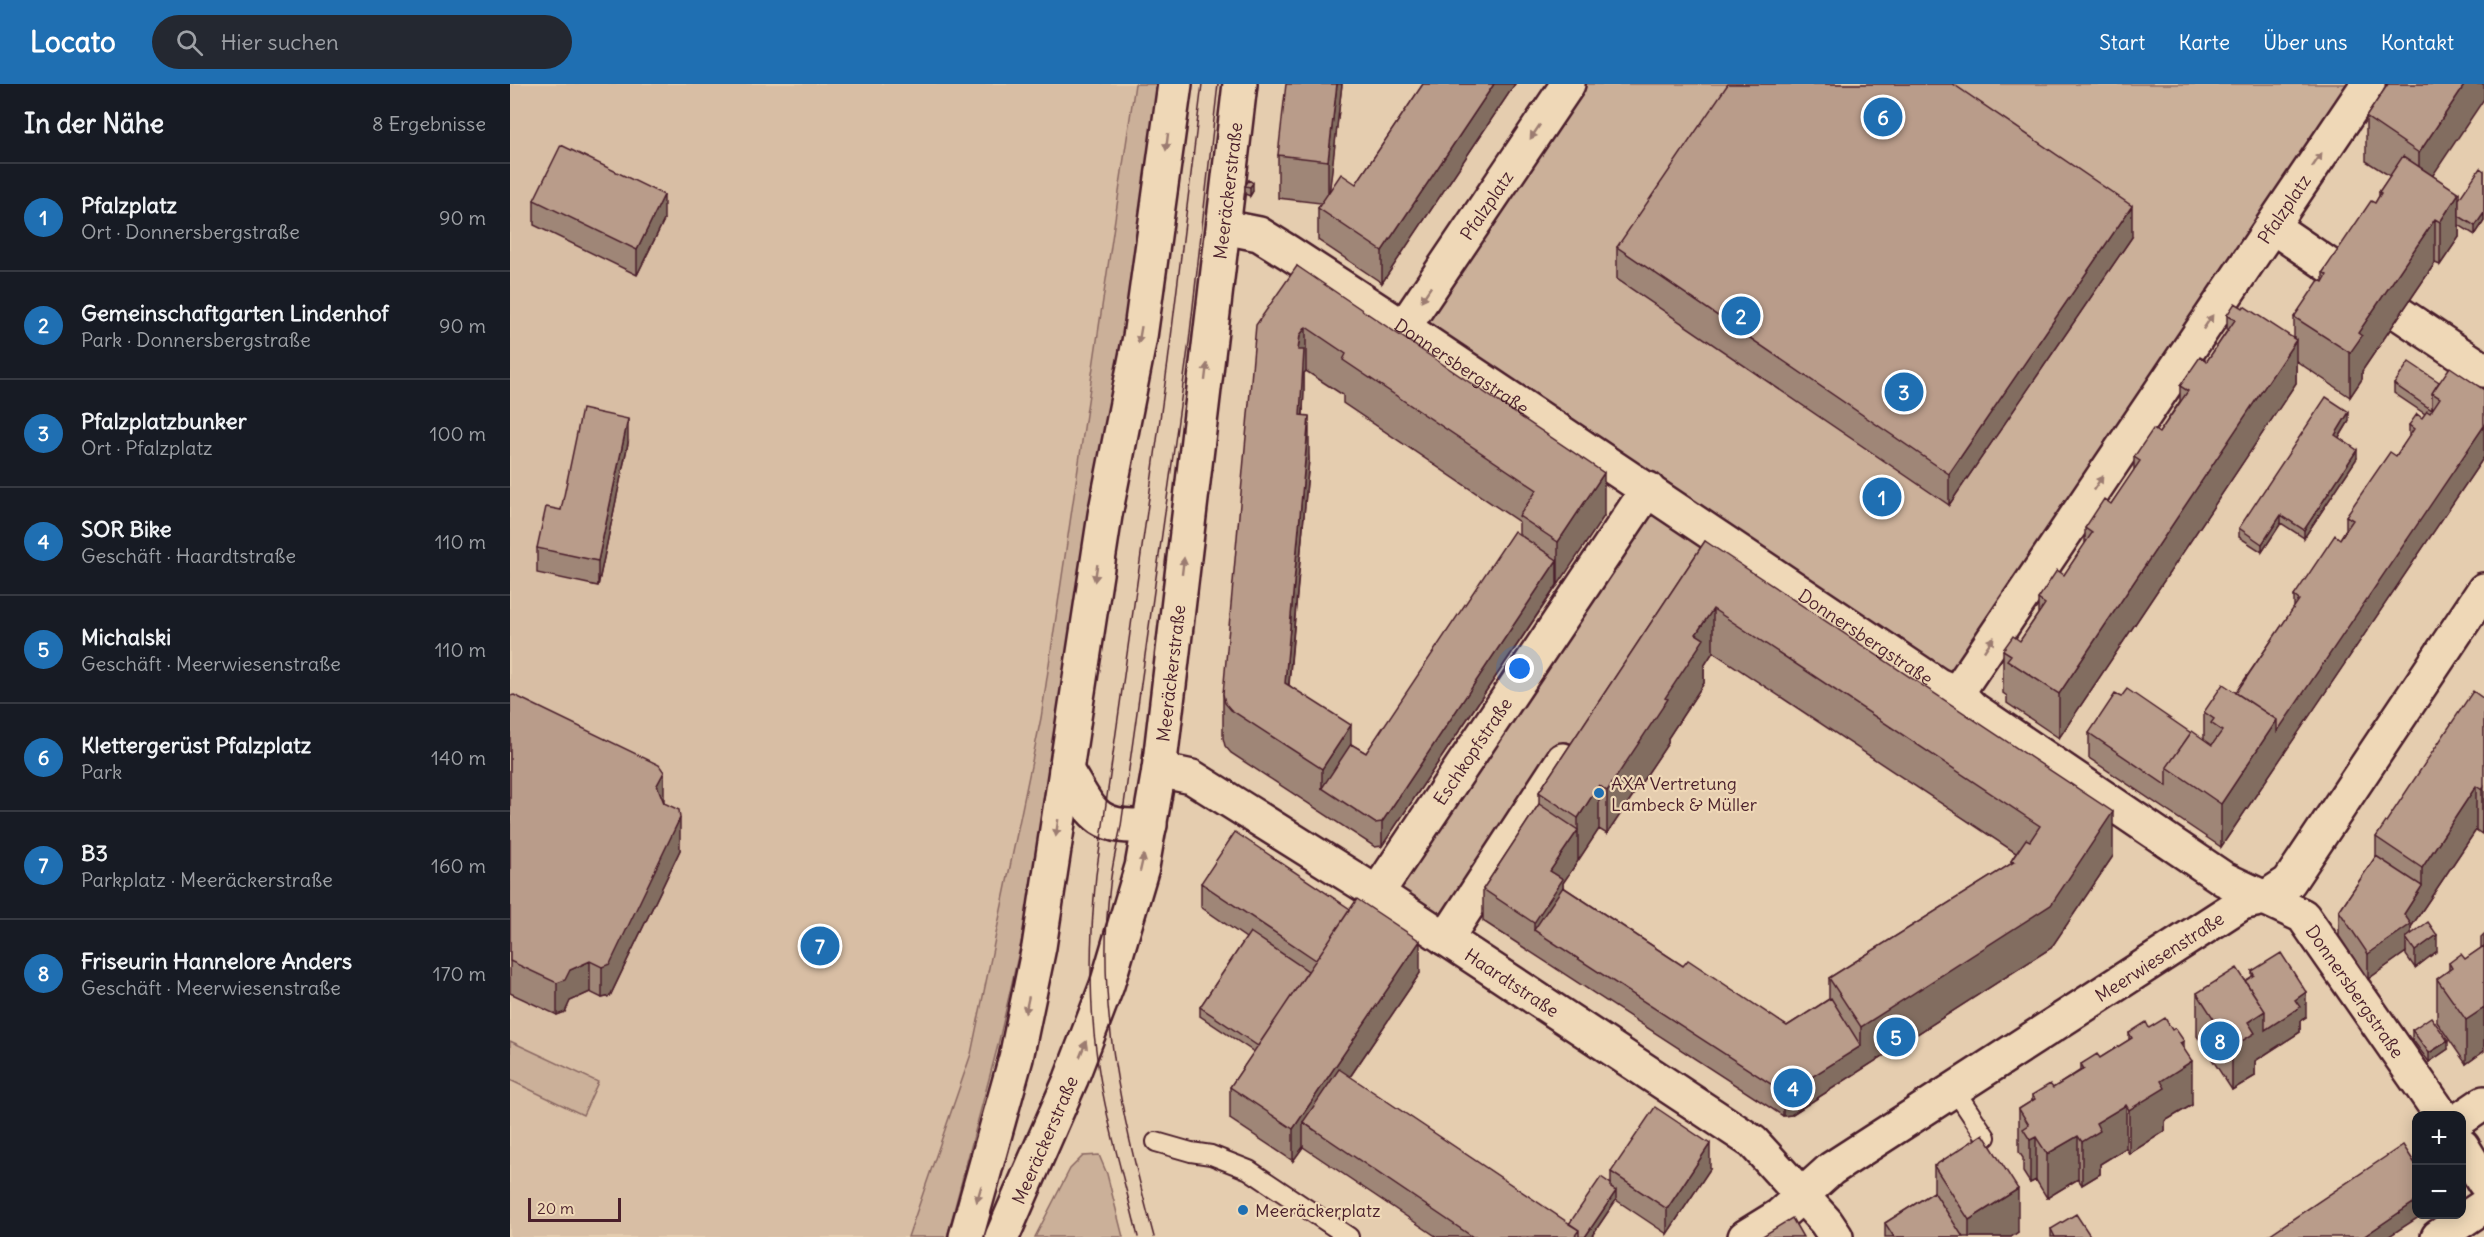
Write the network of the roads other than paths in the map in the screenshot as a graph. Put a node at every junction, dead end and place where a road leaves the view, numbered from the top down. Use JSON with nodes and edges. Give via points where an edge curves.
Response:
{"nodes":[{"id":1,"x":1175,"y":84,"type":"edge"},
{"id":2,"x":1240,"y":84,"type":"edge"},
{"id":3,"x":1568,"y":84,"type":"edge"},
{"id":4,"x":2368,"y":84,"type":"edge"},
{"id":5,"x":1224,"y":227,"type":"junction"},
{"id":6,"x":2272,"y":227,"type":"junction"},
{"id":7,"x":2349,"y":279,"type":"edge"},
{"id":8,"x":2400,"y":314,"type":"dead end"},
{"id":9,"x":1404,"y":327,"type":"junction"},
{"id":10,"x":2484,"y":370,"type":"edge"},
{"id":11,"x":1648,"y":489,"type":"junction"},
{"id":12,"x":1712,"y":533,"type":"junction"},
{"id":13,"x":1693,"y":562,"type":"edge"},
{"id":14,"x":2484,"y":590,"type":"edge"},
{"id":15,"x":1957,"y":693,"type":"junction"},
{"id":16,"x":1582,"y":731,"type":"edge"},
{"id":17,"x":1066,"y":770,"type":"junction"},
{"id":18,"x":1159,"y":770,"type":"junction"},
{"id":19,"x":1150,"y":825,"type":"junction"},
{"id":20,"x":1377,"y":893,"type":"junction"},
{"id":21,"x":2265,"y":898,"type":"junction"},
{"id":22,"x":1446,"y":939,"type":"junction"},
{"id":23,"x":1954,"y":1089,"type":"junction"},
{"id":24,"x":2484,"y":1103,"type":"edge"},
{"id":25,"x":2438,"y":1111,"type":"edge"},
{"id":26,"x":2466,"y":1115,"type":"edge"},
{"id":27,"x":1986,"y":1137,"type":"edge"},
{"id":28,"x":1156,"y":1142,"type":"dead end"},
{"id":29,"x":2466,"y":1153,"type":"edge"},
{"id":30,"x":2484,"y":1182,"type":"edge"},
{"id":31,"x":1802,"y":1195,"type":"junction"},
{"id":32,"x":2484,"y":1206,"type":"edge"},
{"id":33,"x":966,"y":1237,"type":"edge"},
{"id":34,"x":1002,"y":1237,"type":"edge"},
{"id":35,"x":1349,"y":1237,"type":"edge"},
{"id":36,"x":1745,"y":1237,"type":"edge"},
{"id":37,"x":1836,"y":1237,"type":"edge"},
{"id":38,"x":2438,"y":1237,"type":"edge"}],
"edges":[{"from":1,"to":17,"type":"street","one_way":true,"via":[[1140,337],[1105,515]]},
{"from":2,"to":5,"type":"street","name":"Meeräckerstraße"},
{"from":3,"to":9,"type":"street","name":"Pfalzplatz","one_way":true},
{"from":6,"to":4,"type":"street","name":"Pfalzplatz","one_way":true},
{"from":5,"to":9,"type":"street","name":"Donnersbergstraße","via":[[1259,234]]},
{"from":18,"to":5,"type":"street","name":"Meeräckerstraße","one_way":true},
{"from":6,"to":7,"type":"street"},
{"from":15,"to":6,"type":"street","name":"Pfalzplatz","one_way":true},
{"from":8,"to":10,"type":"street"},
{"from":9,"to":11,"type":"street","name":"Donnersbergstraße"},
{"from":11,"to":12,"type":"street","name":"Donnersbergstraße"},
{"from":11,"to":20,"type":"street","name":"Eschkopfstraße"},
{"from":12,"to":13,"type":"street"},
{"from":12,"to":15,"type":"street","name":"Donnersbergstraße","via":[[1938,685]]},
{"from":14,"to":21,"type":"street","name":"Meerwiesenstraße","via":[[2289,882]]},
{"from":15,"to":21,"type":"street","name":"Donnersbergstraße","via":[[1973,709],[2224,879]]},
{"from":16,"to":22,"type":"street"},
{"from":17,"to":19,"type":"street","via":[[1088,808],[1104,821],[1120,826]]},
{"from":17,"to":33,"type":"street","one_way":true,"via":[[1039,947],[1016,1058]]},
{"from":18,"to":19,"type":"street","name":"Meeräckerstraße"},
{"from":18,"to":20,"type":"street","name":"Haardtstraße","via":[[1192,777]]},
{"from":34,"to":19,"type":"street","name":"Meeräckerstraße","one_way":true,"via":[[1094,1023],[1142,867]]},
{"from":20,"to":22,"type":"street","name":"Haardtstraße"},
{"from":21,"to":23,"type":"street","name":"Meerwiesenstraße","via":[[2242,903]]},
{"from":21,"to":25,"type":"street","name":"Donnersbergstraße","via":[[2302,916]]},
{"from":22,"to":31,"type":"street","name":"Haardtstraße","via":[[1753,1142]]},
{"from":23,"to":27,"type":"lane"},
{"from":23,"to":31,"type":"street","name":"Meerwiesenstraße","via":[[1831,1169]]},
{"from":24,"to":26,"type":"street"},
{"from":28,"to":35,"type":"lane","via":[[1211,1155],[1250,1170]]},
{"from":29,"to":30,"type":"street"},
{"from":31,"to":36,"type":"street","name":"Meerwiesenstraße"},
{"from":31,"to":37,"type":"street","name":"Haardtstraße"},
{"from":32,"to":38,"type":"street"}]}
